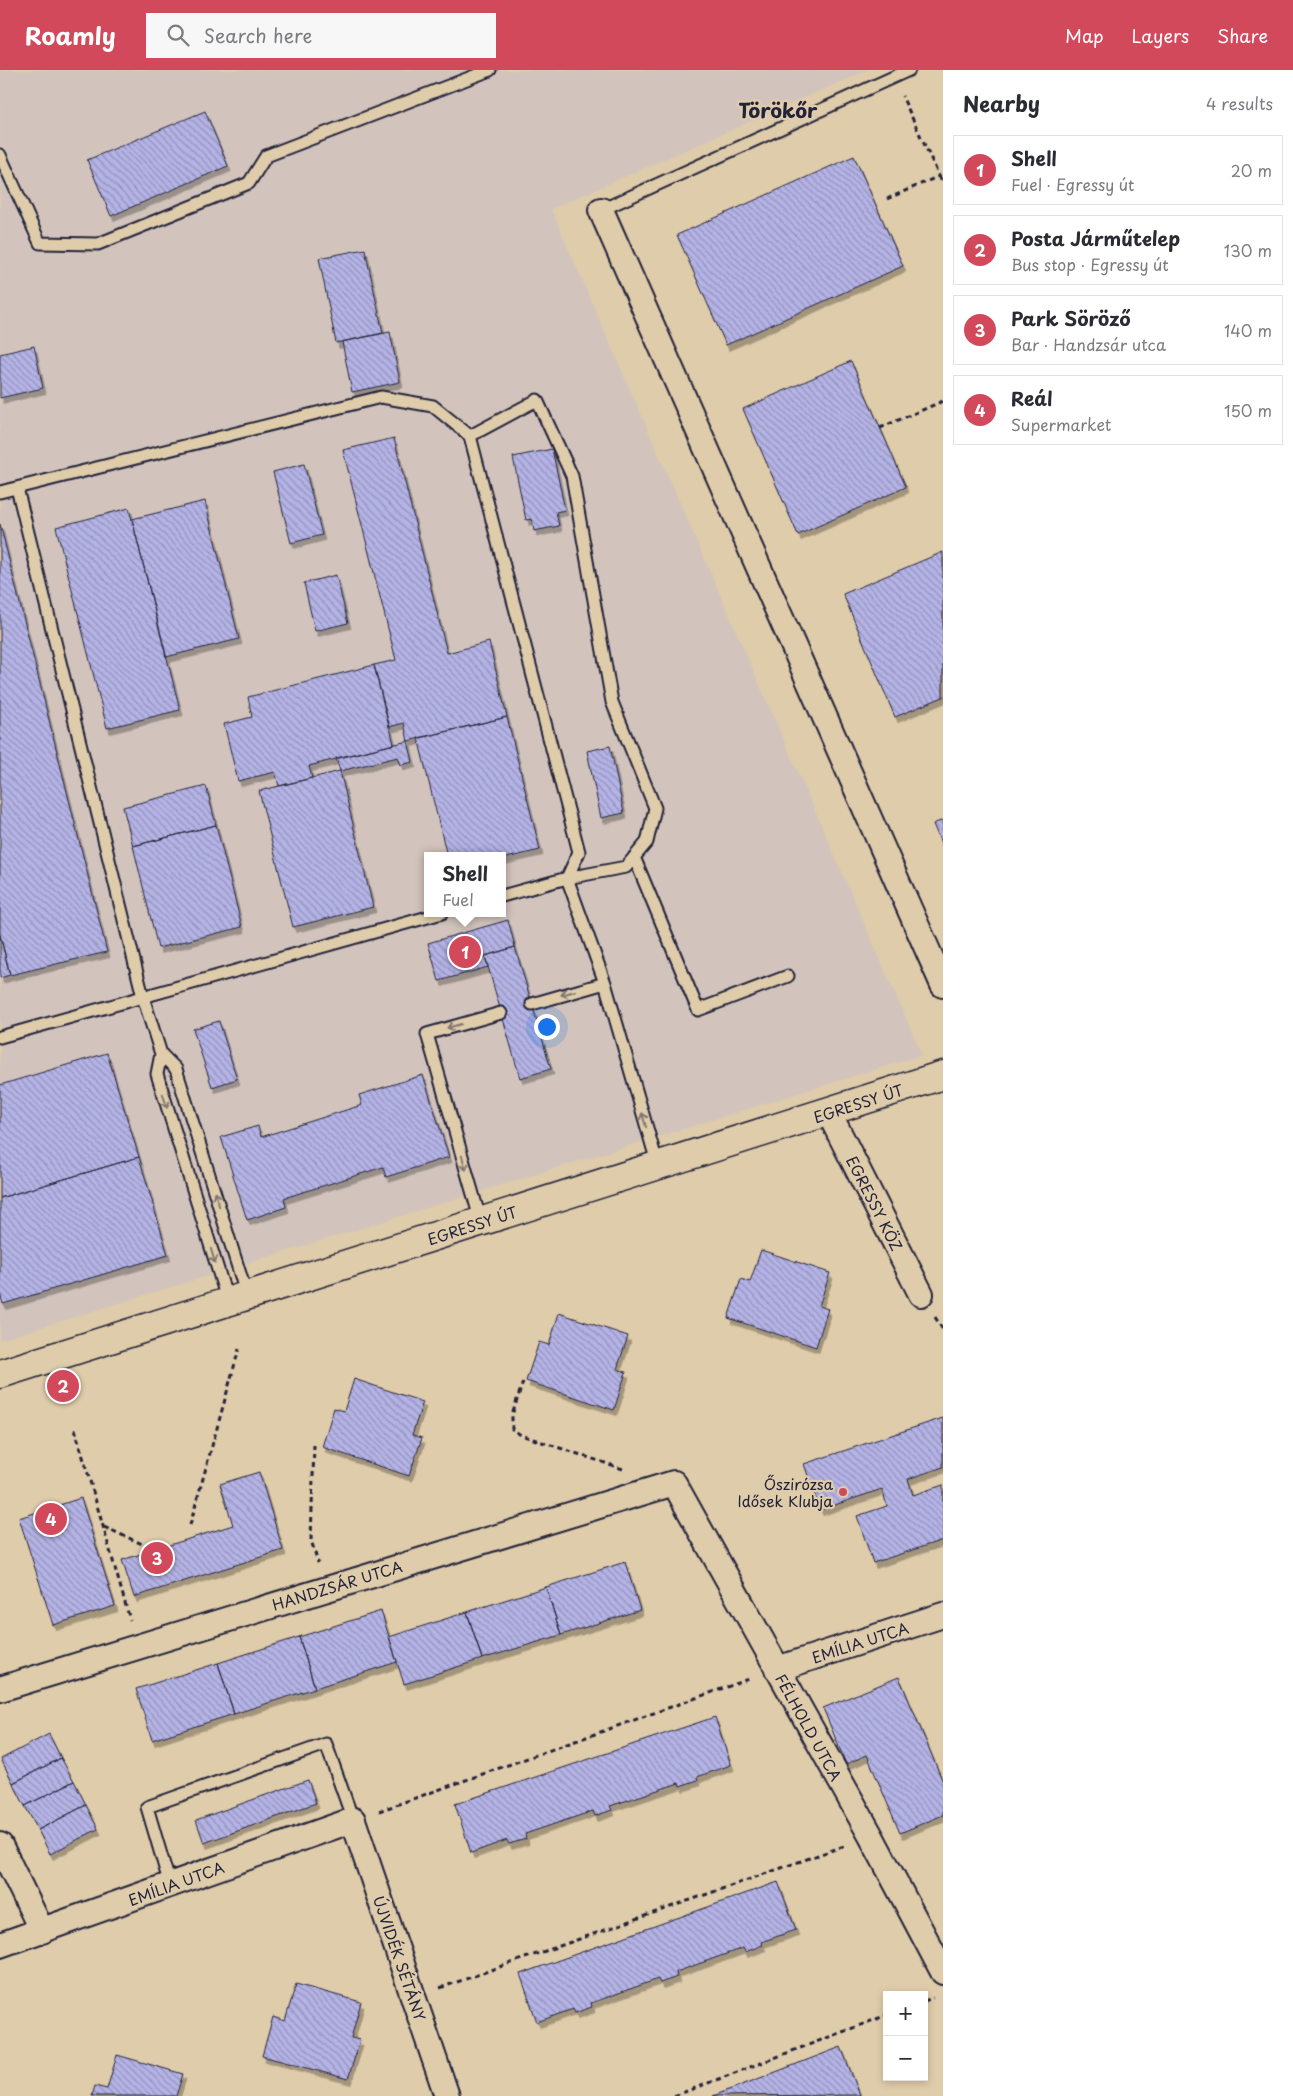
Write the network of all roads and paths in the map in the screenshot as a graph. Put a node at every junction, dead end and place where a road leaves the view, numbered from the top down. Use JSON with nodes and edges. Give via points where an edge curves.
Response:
{"nodes":[{"id":1,"x":490,"y":70,"type":"edge"},
{"id":2,"x":909,"y":70,"type":"edge"},
{"id":3,"x":894,"y":77,"type":"junction"},
{"id":4,"x":0,"y":155,"type":"edge"},
{"id":5,"x":939,"y":176,"type":"junction"},
{"id":6,"x":943,"y":184,"type":"edge"},
{"id":7,"x":887,"y":199,"type":"dead end"},
{"id":8,"x":601,"y":210,"type":"joint"},
{"id":9,"x":943,"y":401,"type":"edge"},
{"id":10,"x":880,"y":428,"type":"dead end"},
{"id":11,"x":470,"y":436,"type":"junction"},
{"id":12,"x":17,"y":488,"type":"junction"},
{"id":13,"x":0,"y":492,"type":"edge"},
{"id":14,"x":634,"y":857,"type":"junction"},
{"id":15,"x":566,"y":878,"type":"junction"},
{"id":16,"x":506,"y":895,"type":"edge"},
{"id":17,"x":428,"y":917,"type":"edge"},
{"id":18,"x":938,"y":959,"type":"edge"},
{"id":19,"x":788,"y":976,"type":"dead end"},
{"id":20,"x":605,"y":983,"type":"junction"},
{"id":21,"x":943,"y":985,"type":"edge"},
{"id":22,"x":143,"y":997,"type":"junction"},
{"id":23,"x":532,"y":1004,"type":"dead end"},
{"id":24,"x":501,"y":1013,"type":"dead end"},
{"id":25,"x":0,"y":1037,"type":"edge"},
{"id":26,"x":161,"y":1054,"type":"junction"},
{"id":27,"x":943,"y":1075,"type":"edge"},
{"id":28,"x":828,"y":1113,"type":"junction"},
{"id":29,"x":658,"y":1166,"type":"junction"},
{"id":30,"x":481,"y":1222,"type":"junction"},
{"id":31,"x":921,"y":1294,"type":"dead end"},
{"id":32,"x":238,"y":1299,"type":"junction"},
{"id":33,"x":239,"y":1349,"type":"dead end"},
{"id":34,"x":0,"y":1374,"type":"edge"},
{"id":35,"x":523,"y":1382,"type":"dead end"},
{"id":36,"x":75,"y":1429,"type":"dead end"},
{"id":37,"x":314,"y":1445,"type":"dead end"},
{"id":38,"x":629,"y":1470,"type":"dead end"},
{"id":39,"x":674,"y":1483,"type":"joint"},
{"id":40,"x":190,"y":1525,"type":"dead end"},
{"id":41,"x":103,"y":1527,"type":"junction"},
{"id":42,"x":149,"y":1547,"type":"dead end"},
{"id":43,"x":316,"y":1553,"type":"dead end"},
{"id":44,"x":125,"y":1601,"type":"dead end"},
{"id":45,"x":943,"y":1615,"type":"edge"},
{"id":46,"x":777,"y":1669,"type":"junction"},
{"id":47,"x":0,"y":1689,"type":"edge"},
{"id":48,"x":353,"y":1820,"type":"junction"},
{"id":49,"x":871,"y":1836,"type":"junction"},
{"id":50,"x":0,"y":1845,"type":"edge"},
{"id":51,"x":170,"y":1885,"type":"junction"},
{"id":52,"x":42,"y":1930,"type":"junction"},
{"id":53,"x":0,"y":1945,"type":"edge"},
{"id":54,"x":943,"y":1972,"type":"edge"},
{"id":55,"x":414,"y":1998,"type":"junction"},
{"id":56,"x":883,"y":2017,"type":"edge"},
{"id":57,"x":448,"y":2096,"type":"edge"},
{"id":58,"x":674,"y":2096,"type":"edge"}],
"edges":[{"from":1,"to":4,"type":"lane","via":[[266,156],[249,183],[98,244],[40,243]]},
{"from":2,"to":3,"type":"lane"},
{"from":3,"to":5,"type":"path"},
{"from":3,"to":8,"type":"lane"},
{"from":5,"to":6,"type":"path"},
{"from":5,"to":7,"type":"path"},
{"from":8,"to":18,"type":"street"},
{"from":9,"to":10,"type":"path"},
{"from":11,"to":12,"type":"lane","via":[[433,406],[380,397]]},
{"from":11,"to":14,"type":"lane","via":[[537,400],[572,476],[612,702],[655,808],[646,842]]},
{"from":11,"to":15,"type":"lane","via":[[579,852]]},
{"from":12,"to":13,"type":"lane"},
{"from":12,"to":22,"type":"lane"},
{"from":14,"to":15,"type":"lane","via":[[626,867]]},
{"from":14,"to":19,"type":"lane","via":[[698,1010]]},
{"from":15,"to":16,"type":"lane"},
{"from":15,"to":20,"type":"lane"},
{"from":17,"to":22,"type":"lane"},
{"from":18,"to":21,"type":"street"},
{"from":20,"to":23,"type":"lane","one_way":true},
{"from":29,"to":20,"type":"lane","one_way":true},
{"from":22,"to":25,"type":"lane"},
{"from":22,"to":26,"type":"lane"},
{"from":24,"to":30,"type":"lane","one_way":true,"via":[[427,1034]]},
{"from":32,"to":26,"type":"lane","one_way":true,"via":[[176,1069]]},
{"from":26,"to":32,"type":"lane","one_way":true,"via":[[156,1074]]},
{"from":27,"to":28,"type":"street","name":"EGRESSY ÚT"},
{"from":28,"to":29,"type":"street","name":"EGRESSY ÚT"},
{"from":28,"to":31,"type":"street","name":"EGRESSY KÖZ"},
{"from":29,"to":30,"type":"street","name":"EGRESSY ÚT"},
{"from":30,"to":32,"type":"street","name":"EGRESSY ÚT"},
{"from":32,"to":34,"type":"street","name":"EGRESSY ÚT"},
{"from":33,"to":40,"type":"path"},
{"from":35,"to":38,"type":"path","via":[[512,1415],[512,1428],[521,1435]]},
{"from":36,"to":41,"type":"path"},
{"from":37,"to":43,"type":"path","via":[[311,1540]]},
{"from":39,"to":46,"type":"street","name":"FÉLHOLD UTCA"},
{"from":39,"to":47,"type":"street","name":"HANDZSÁR UTCA"},
{"from":41,"to":42,"type":"path"},
{"from":41,"to":44,"type":"path"},
{"from":45,"to":46,"type":"street","name":"EMÍLIA UTCA"},
{"from":46,"to":48,"type":"path"},
{"from":46,"to":49,"type":"street","name":"FÉLHOLD UTCA"},
{"from":48,"to":51,"type":"street","name":"EMÍLIA UTCA"},
{"from":48,"to":51,"type":"lane","via":[[326,1744],[147,1807]]},
{"from":48,"to":55,"type":"street","name":"ÚJVIDÉK SÉTÁNY"},
{"from":49,"to":54,"type":"street","name":"FÉLHOLD UTCA"},
{"from":49,"to":55,"type":"path"},
{"from":50,"to":52,"type":"street"},
{"from":51,"to":52,"type":"street","name":"EMÍLIA UTCA"},
{"from":52,"to":53,"type":"street","name":"EMÍLIA UTCA"},
{"from":55,"to":57,"type":"street","name":"ÚJVIDÉK SÉTÁNY"},
{"from":56,"to":58,"type":"path"}]}
